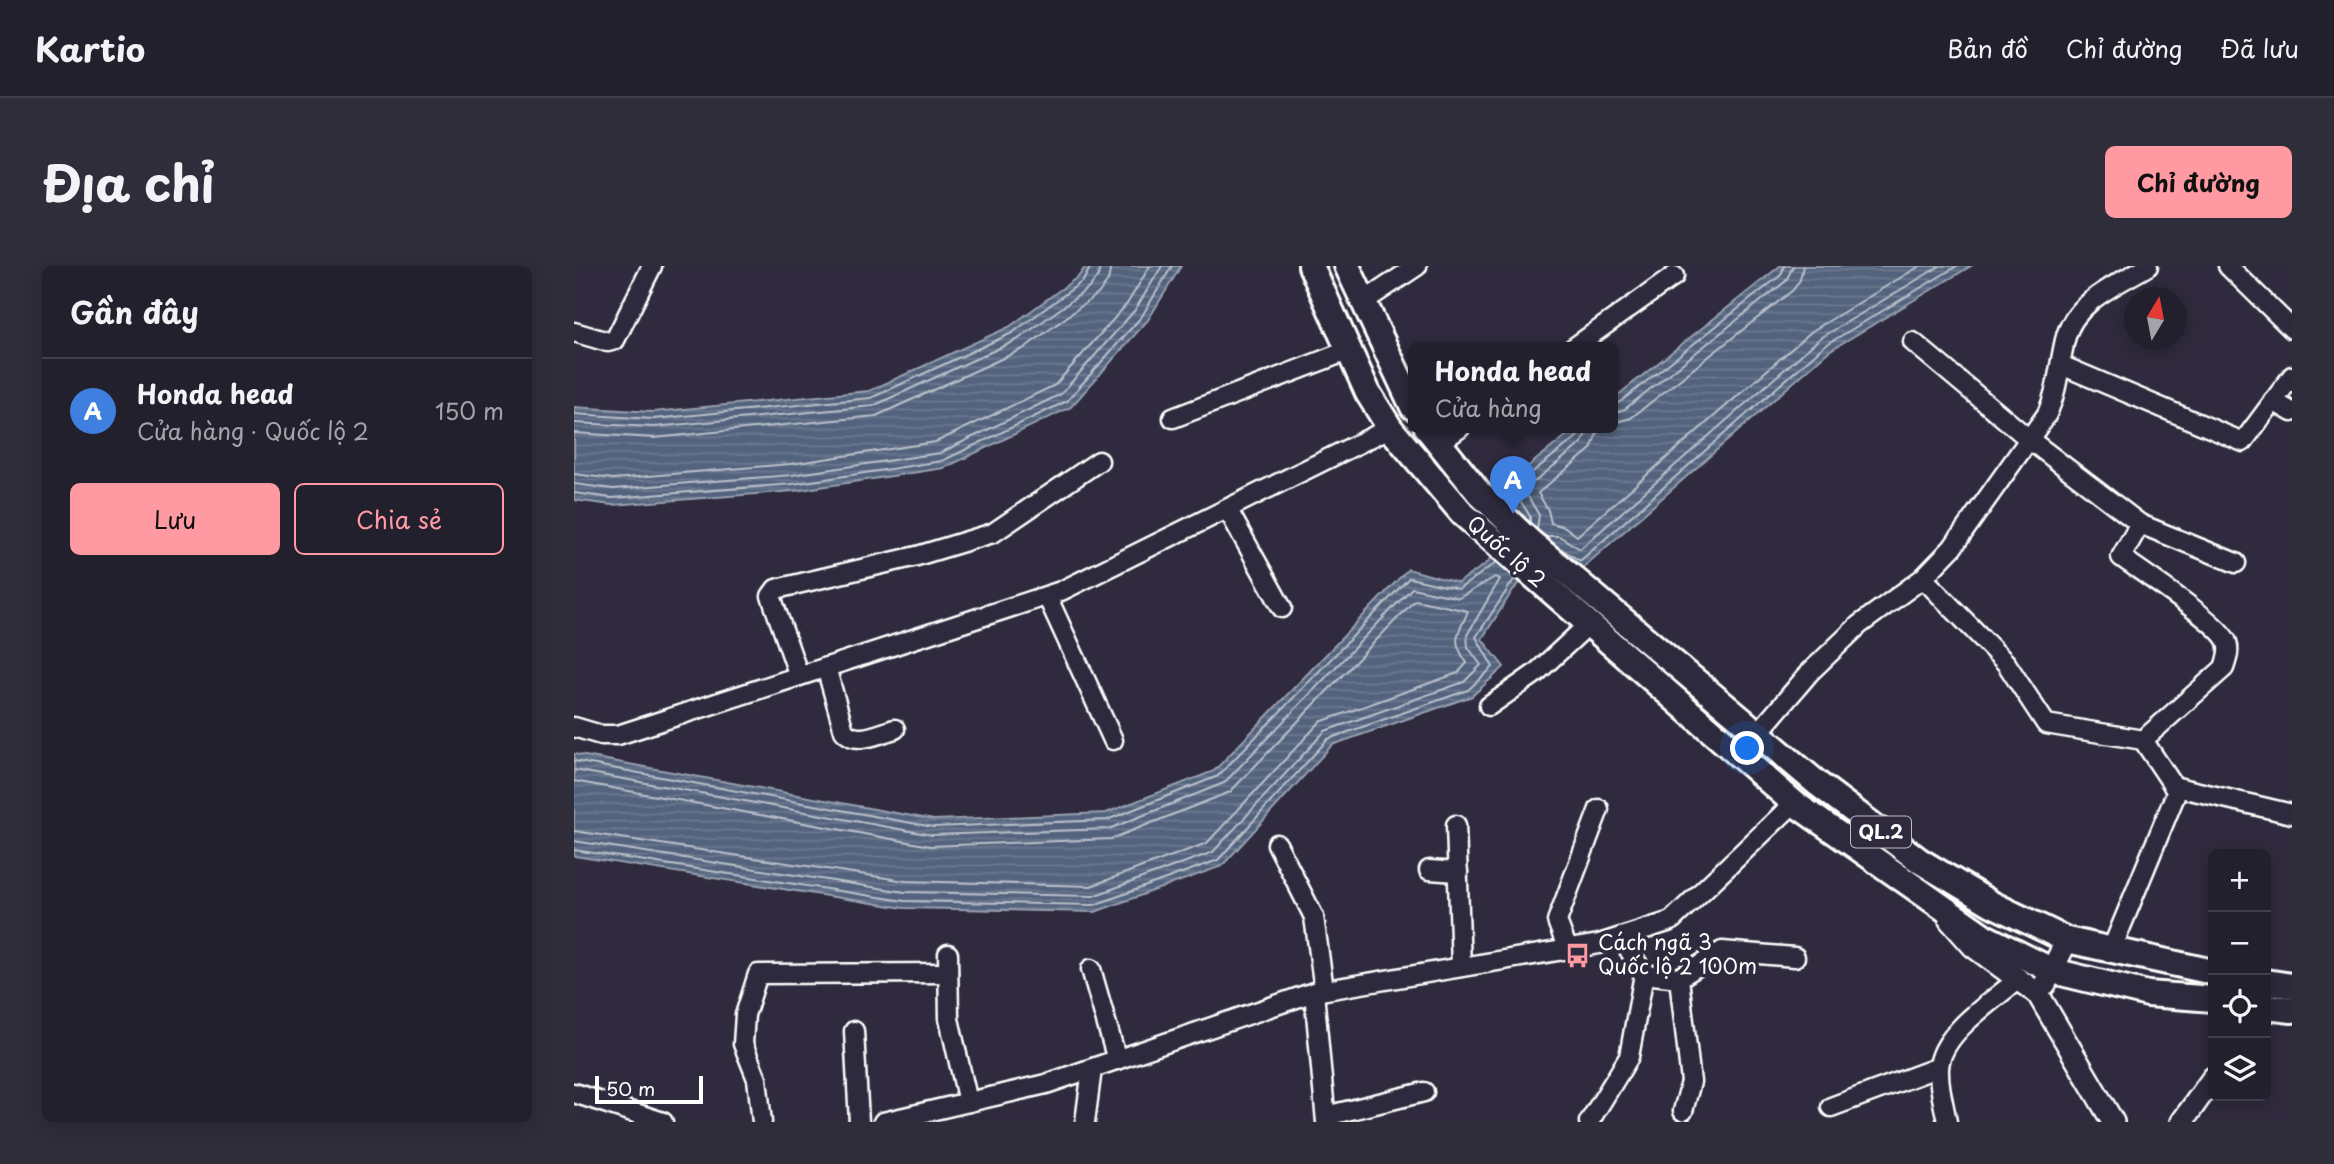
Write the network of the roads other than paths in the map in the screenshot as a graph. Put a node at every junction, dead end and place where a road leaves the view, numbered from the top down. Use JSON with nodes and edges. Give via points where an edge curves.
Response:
{"nodes":[{"id":1,"x":654,"y":266,"type":"edge"},
{"id":2,"x":1311,"y":266,"type":"edge"},
{"id":3,"x":1348,"y":266,"type":"edge"},
{"id":4,"x":1417,"y":266,"type":"edge"},
{"id":5,"x":2148,"y":266,"type":"edge"},
{"id":6,"x":2228,"y":266,"type":"edge"},
{"id":7,"x":1674,"y":276,"type":"dead end"},
{"id":8,"x":1363,"y":302,"type":"junction"},
{"id":9,"x":2292,"y":329,"type":"edge"},
{"id":10,"x":574,"y":331,"type":"edge"},
{"id":11,"x":1581,"y":342,"type":"edge"},
{"id":12,"x":1913,"y":342,"type":"dead end"},
{"id":13,"x":1346,"y":351,"type":"junction"},
{"id":14,"x":2061,"y":365,"type":"junction"},
{"id":15,"x":2292,"y":376,"type":"edge"},
{"id":16,"x":1408,"y":396,"type":"edge"},
{"id":17,"x":2273,"y":401,"type":"junction"},
{"id":18,"x":2292,"y":412,"type":"edge"},
{"id":19,"x":1173,"y":418,"type":"dead end"},
{"id":20,"x":1390,"y":428,"type":"junction"},
{"id":21,"x":1433,"y":436,"type":"edge"},
{"id":22,"x":2030,"y":440,"type":"junction"},
{"id":23,"x":1099,"y":461,"type":"dead end"},
{"id":24,"x":1228,"y":510,"type":"junction"},
{"id":25,"x":2140,"y":524,"type":"junction"},
{"id":26,"x":2236,"y":563,"type":"dead end"},
{"id":27,"x":1923,"y":578,"type":"junction"},
{"id":28,"x":1047,"y":596,"type":"junction"},
{"id":29,"x":1282,"y":608,"type":"dead end"},
{"id":30,"x":1585,"y":620,"type":"junction"},
{"id":31,"x":826,"y":667,"type":"junction"},
{"id":32,"x":799,"y":676,"type":"junction"},
{"id":33,"x":1489,"y":706,"type":"dead end"},
{"id":34,"x":574,"y":727,"type":"edge"},
{"id":35,"x":895,"y":729,"type":"dead end"},
{"id":36,"x":1759,"y":732,"type":"junction"},
{"id":37,"x":1113,"y":740,"type":"dead end"},
{"id":38,"x":2143,"y":740,"type":"junction"},
{"id":39,"x":2174,"y":786,"type":"junction"},
{"id":40,"x":1794,"y":803,"type":"junction"},
{"id":41,"x":1599,"y":809,"type":"dead end"},
{"id":42,"x":2292,"y":814,"type":"edge"},
{"id":43,"x":1456,"y":825,"type":"dead end"},
{"id":44,"x":1278,"y":844,"type":"dead end"},
{"id":45,"x":1429,"y":870,"type":"dead end"},
{"id":46,"x":1458,"y":872,"type":"junction"},
{"id":47,"x":1923,"y":893,"type":"junction"},
{"id":48,"x":1621,"y":937,"type":"junction"},
{"id":49,"x":2067,"y":940,"type":"junction"},
{"id":50,"x":1568,"y":950,"type":"junction"},
{"id":51,"x":2111,"y":951,"type":"junction"},
{"id":52,"x":948,"y":954,"type":"dead end"},
{"id":53,"x":1795,"y":957,"type":"dead end"},
{"id":54,"x":1461,"y":967,"type":"junction"},
{"id":55,"x":1091,"y":969,"type":"dead end"},
{"id":56,"x":2053,"y":971,"type":"junction"},
{"id":57,"x":2208,"y":971,"type":"edge"},
{"id":58,"x":948,"y":973,"type":"junction"},
{"id":59,"x":1644,"y":974,"type":"junction"},
{"id":60,"x":1679,"y":978,"type":"junction"},
{"id":61,"x":2017,"y":980,"type":"junction"},
{"id":62,"x":2271,"y":983,"type":"edge"},
{"id":63,"x":2292,"y":986,"type":"edge"},
{"id":64,"x":1319,"y":991,"type":"junction"},
{"id":65,"x":2038,"y":994,"type":"junction"},
{"id":66,"x":2208,"y":999,"type":"edge"},
{"id":67,"x":2271,"y":1008,"type":"edge"},
{"id":68,"x":2292,"y":1010,"type":"edge"},
{"id":69,"x":854,"y":1031,"type":"dead end"},
{"id":70,"x":1117,"y":1060,"type":"junction"},
{"id":71,"x":1939,"y":1067,"type":"junction"},
{"id":72,"x":1092,"y":1069,"type":"junction"},
{"id":73,"x":2208,"y":1085,"type":"edge"},
{"id":74,"x":1424,"y":1092,"type":"dead end"},
{"id":75,"x":574,"y":1093,"type":"edge"},
{"id":76,"x":968,"y":1102,"type":"junction"},
{"id":77,"x":1831,"y":1107,"type":"dead end"},
{"id":78,"x":1683,"y":1111,"type":"dead end"},
{"id":79,"x":1326,"y":1119,"type":"edge"},
{"id":80,"x":663,"y":1122,"type":"edge"},
{"id":81,"x":762,"y":1122,"type":"edge"},
{"id":82,"x":859,"y":1122,"type":"edge"},
{"id":83,"x":883,"y":1122,"type":"edge"},
{"id":84,"x":1085,"y":1122,"type":"edge"},
{"id":85,"x":1590,"y":1122,"type":"edge"},
{"id":86,"x":1947,"y":1122,"type":"edge"},
{"id":87,"x":2113,"y":1122,"type":"edge"},
{"id":88,"x":2182,"y":1122,"type":"edge"}],
"edges":[{"from":1,"to":10,"type":"street","via":[[615,340]]},
{"from":2,"to":13,"type":"highway","name":"Quốc lộ 2","number":"QL.2"},
{"from":3,"to":8,"type":"highway"},
{"from":4,"to":8,"type":"street"},
{"from":5,"to":14,"type":"street","via":[[2082,309],[2065,337]]},
{"from":6,"to":9,"type":"street"},
{"from":7,"to":11,"type":"street"},
{"from":8,"to":16,"type":"highway"},
{"from":12,"to":22,"type":"street"},
{"from":13,"to":19,"type":"street"},
{"from":13,"to":20,"type":"highway","name":"Quốc lộ 2","number":"QL.2"},
{"from":14,"to":17,"type":"street","via":[[2243,442]]},
{"from":14,"to":22,"type":"street","via":[[2054,398]]},
{"from":15,"to":17,"type":"street"},
{"from":17,"to":18,"type":"street"},
{"from":20,"to":24,"type":"street"},
{"from":20,"to":30,"type":"highway","name":"Quốc lộ 2","number":"QL.2","via":[[1462,514]]},
{"from":21,"to":36,"type":"highway","name":"Quốc lộ 2","number":"QL.2","via":[[1509,522]]},
{"from":22,"to":25,"type":"street"},
{"from":22,"to":27,"type":"street","via":[[1952,548]]},
{"from":23,"to":32,"type":"street","via":[[993,533],[776,589],[771,596]]},
{"from":24,"to":28,"type":"street"},
{"from":24,"to":29,"type":"street"},
{"from":25,"to":26,"type":"street"},
{"from":25,"to":38,"type":"street","via":[[2121,556],[2226,638],[2229,651],[2224,668]]},
{"from":27,"to":36,"type":"street","via":[[1859,625],[1810,671]]},
{"from":27,"to":38,"type":"street","via":[[2006,663],[2046,724]]},
{"from":28,"to":31,"type":"street"},
{"from":28,"to":37,"type":"street"},
{"from":30,"to":33,"type":"street","via":[[1536,673]]},
{"from":30,"to":40,"type":"highway","number":"QL.2"},
{"from":31,"to":32,"type":"street"},
{"from":31,"to":35,"type":"street","via":[[848,736],[860,739]]},
{"from":32,"to":34,"type":"street","via":[[618,735]]},
{"from":36,"to":49,"type":"highway","number":"QL.2","via":[[1920,862]]},
{"from":38,"to":39,"type":"street"},
{"from":39,"to":42,"type":"street"},
{"from":39,"to":51,"type":"street","via":[[2177,791]]},
{"from":40,"to":47,"type":"highway","number":"QL.2"},
{"from":40,"to":48,"type":"street","via":[[1671,921]]},
{"from":41,"to":50,"type":"street","via":[[1557,920]]},
{"from":43,"to":46,"type":"street"},
{"from":44,"to":64,"type":"street","via":[[1314,918]]},
{"from":45,"to":46,"type":"street"},
{"from":46,"to":54,"type":"street"},
{"from":47,"to":56,"type":"highway","number":"QL.2","via":[[1985,937]]},
{"from":47,"to":61,"type":"main road","via":[[1973,946]]},
{"from":48,"to":50,"type":"street"},
{"from":48,"to":59,"type":"street"},
{"from":49,"to":51,"type":"highway","number":"QL.2"},
{"from":49,"to":56,"type":"main road"},
{"from":50,"to":54,"type":"street"},
{"from":51,"to":57,"type":"highway","number":"QL.2"},
{"from":52,"to":58,"type":"street"},
{"from":53,"to":60,"type":"street","via":[[1722,951]]},
{"from":54,"to":64,"type":"street"},
{"from":55,"to":70,"type":"street"},
{"from":56,"to":65,"type":"main road"},
{"from":56,"to":66,"type":"highway","number":"QL.2","via":[[2148,994]]},
{"from":58,"to":76,"type":"street","via":[[949,1019]]},
{"from":58,"to":81,"type":"street","via":[[758,974],[745,1015],[743,1044],[757,1079]]},
{"from":59,"to":60,"type":"street"},
{"from":59,"to":85,"type":"street","via":[[1629,1057]]},
{"from":60,"to":78,"type":"street","via":[[1691,1082]]},
{"from":61,"to":65,"type":"main road"},
{"from":61,"to":71,"type":"street","via":[[1952,1035]]},
{"from":62,"to":63,"type":"highway"},
{"from":64,"to":70,"type":"street"},
{"from":64,"to":79,"type":"street"},
{"from":65,"to":87,"type":"main road"},
{"from":67,"to":68,"type":"highway"},
{"from":69,"to":82,"type":"street"},
{"from":70,"to":72,"type":"street"},
{"from":71,"to":77,"type":"street"},
{"from":71,"to":86,"type":"street"},
{"from":72,"to":76,"type":"street"},
{"from":72,"to":84,"type":"street"},
{"from":73,"to":88,"type":"main road"},
{"from":74,"to":79,"type":"street"},
{"from":75,"to":80,"type":"street"},
{"from":76,"to":83,"type":"street"}]}
